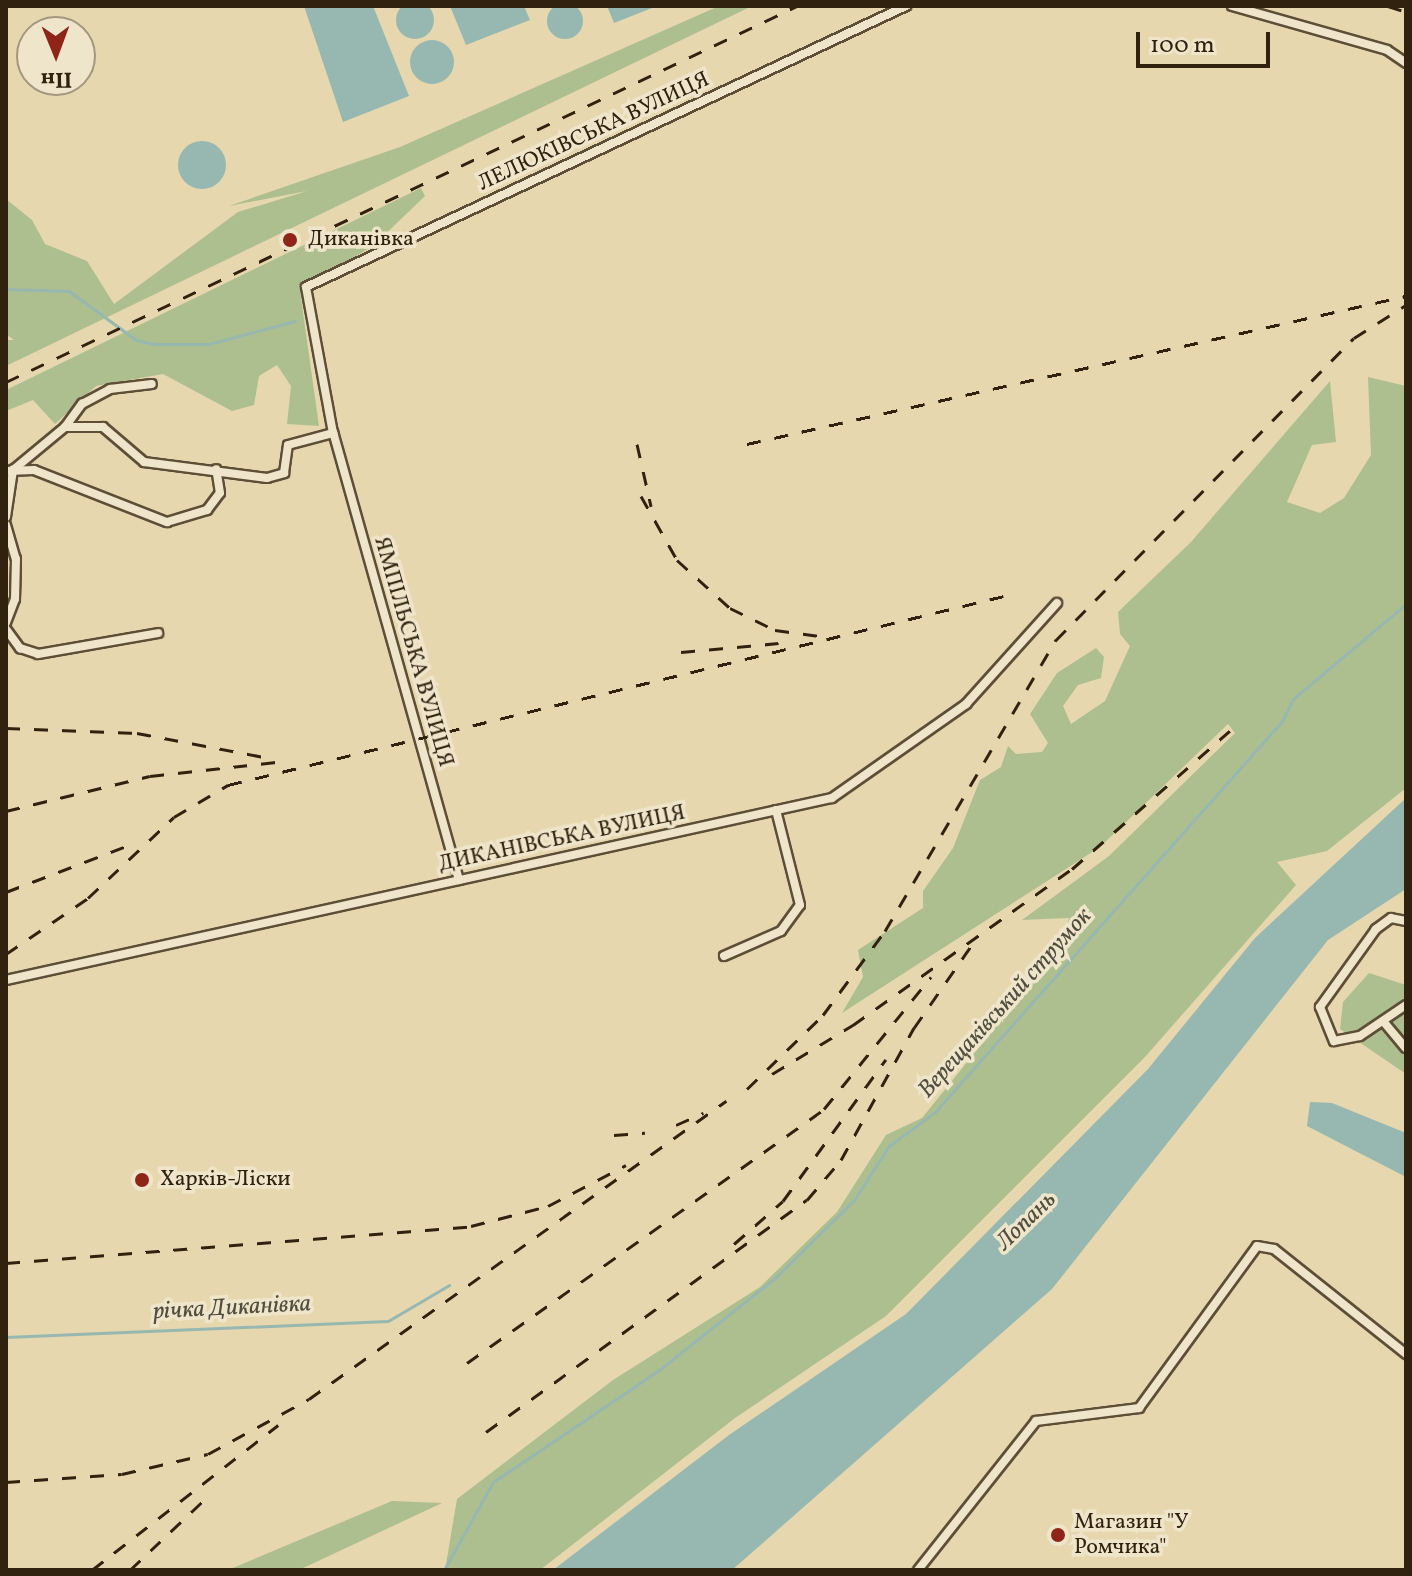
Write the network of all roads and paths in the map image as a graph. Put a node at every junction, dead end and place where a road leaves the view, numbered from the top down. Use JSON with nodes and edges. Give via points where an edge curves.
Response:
{"nodes":[{"id":1,"x":906,"y":6,"type":"edge"},
{"id":2,"x":1232,"y":6,"type":"edge"},
{"id":3,"x":1406,"y":63,"type":"edge"},
{"id":4,"x":303,"y":296,"type":"joint"},
{"id":5,"x":152,"y":384,"type":"dead end"},
{"id":6,"x":65,"y":427,"type":"junction"},
{"id":7,"x":333,"y":433,"type":"junction"},
{"id":8,"x":216,"y":469,"type":"junction"},
{"id":9,"x":9,"y":471,"type":"edge"},
{"id":10,"x":6,"y":517,"type":"edge"},
{"id":11,"x":6,"y":525,"type":"edge"},
{"id":12,"x":1057,"y":603,"type":"dead end"},
{"id":13,"x":6,"y":626,"type":"edge"},
{"id":14,"x":158,"y":633,"type":"dead end"},
{"id":15,"x":776,"y":810,"type":"junction"},
{"id":16,"x":459,"y":880,"type":"junction"},
{"id":17,"x":1406,"y":921,"type":"edge"},
{"id":18,"x":724,"y":956,"type":"dead end"},
{"id":19,"x":6,"y":980,"type":"edge"},
{"id":20,"x":1406,"y":1005,"type":"edge"},
{"id":21,"x":1383,"y":1021,"type":"junction"},
{"id":22,"x":1406,"y":1048,"type":"edge"},
{"id":23,"x":1406,"y":1354,"type":"edge"},
{"id":24,"x":918,"y":1570,"type":"edge"}],
"edges":[{"from":1,"to":4,"type":"street","name":"ЛЕЛЮКІВСЬКА ВУЛИЦЯ","via":[[306,287]]},
{"from":2,"to":3,"type":"street","via":[[1387,50]]},
{"from":4,"to":7,"type":"street","name":"ЯМПІЛЬСЬКА ВУЛИЦЯ"},
{"from":5,"to":6,"type":"street","via":[[110,389],[82,404]]},
{"from":6,"to":8,"type":"street","via":[[103,427],[161,468]]},
{"from":6,"to":9,"type":"street"},
{"from":7,"to":8,"type":"street","via":[[288,445],[284,473],[267,478]]},
{"from":7,"to":16,"type":"street","name":"ЯМПІЛЬСЬКА ВУЛИЦЯ"},
{"from":8,"to":9,"type":"street","via":[[220,493],[207,510],[167,522],[34,470]]},
{"from":9,"to":10,"type":"street"},
{"from":11,"to":13,"type":"street","via":[[16,559],[15,599]]},
{"from":12,"to":15,"type":"street","name":"ДИКАНІВСЬКА ВУЛИЦЯ","via":[[966,704],[832,798]]},
{"from":13,"to":14,"type":"street","via":[[20,648],[38,654]]},
{"from":15,"to":16,"type":"street","name":"ДИКАНІВСЬКА ВУЛИЦЯ"},
{"from":15,"to":18,"type":"street","via":[[800,905],[781,931]]},
{"from":16,"to":19,"type":"street","name":"ДИКАНІВСЬКА ВУЛИЦЯ"},
{"from":17,"to":21,"type":"street","via":[[1391,918],[1376,929],[1320,1007],[1334,1041]]},
{"from":20,"to":21,"type":"street"},
{"from":21,"to":22,"type":"street"},
{"from":23,"to":24,"type":"street","via":[[1274,1249],[1257,1246],[1139,1408],[1036,1421]]}]}
